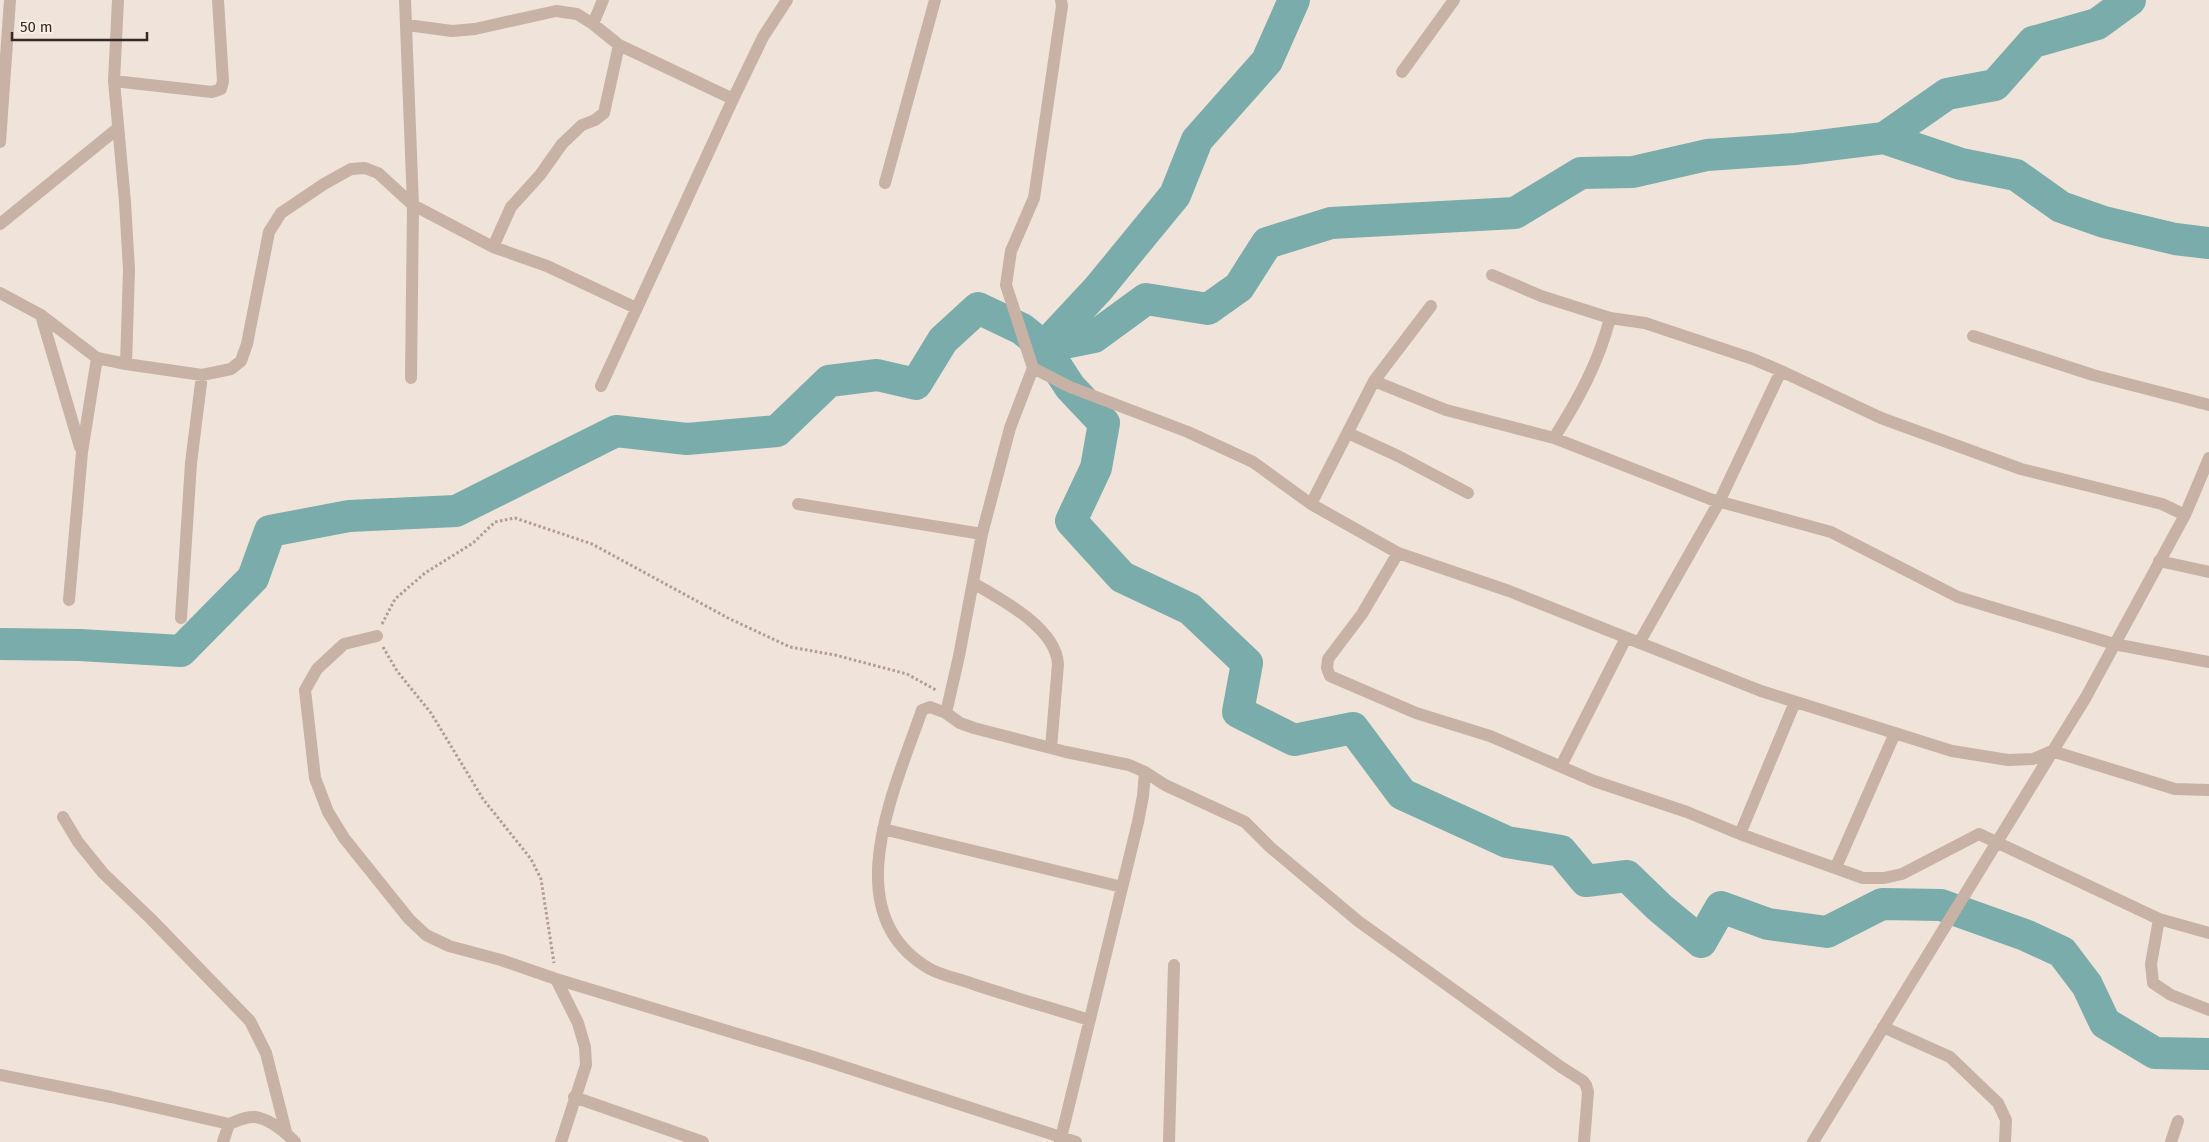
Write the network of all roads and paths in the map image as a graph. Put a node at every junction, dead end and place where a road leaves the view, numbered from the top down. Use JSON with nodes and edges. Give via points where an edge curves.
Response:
{"nodes":[{"id":1,"x":10,"y":0,"type":"edge"},
{"id":2,"x":118,"y":0,"type":"edge"},
{"id":3,"x":218,"y":0,"type":"edge"},
{"id":4,"x":405,"y":0,"type":"edge"},
{"id":5,"x":603,"y":0,"type":"edge"},
{"id":6,"x":787,"y":0,"type":"edge"},
{"id":7,"x":935,"y":0,"type":"edge"},
{"id":8,"x":1061,"y":0,"type":"edge"},
{"id":9,"x":1454,"y":0,"type":"edge"},
{"id":10,"x":593,"y":24,"type":"junction"},
{"id":11,"x":407,"y":25,"type":"junction"},
{"id":12,"x":619,"y":45,"type":"junction"},
{"id":13,"x":1402,"y":72,"type":"dead end"},
{"id":14,"x":114,"y":80,"type":"junction"},
{"id":15,"x":733,"y":99,"type":"junction"},
{"id":16,"x":117,"y":129,"type":"junction"},
{"id":17,"x":0,"y":142,"type":"edge"},
{"id":18,"x":885,"y":183,"type":"dead end"},
{"id":19,"x":413,"y":205,"type":"junction"},
{"id":20,"x":0,"y":224,"type":"edge"},
{"id":21,"x":493,"y":247,"type":"junction"},
{"id":22,"x":1492,"y":275,"type":"dead end"},
{"id":23,"x":0,"y":293,"type":"edge"},
{"id":24,"x":1431,"y":306,"type":"dead end"},
{"id":25,"x":636,"y":308,"type":"junction"},
{"id":26,"x":41,"y":315,"type":"junction"},
{"id":27,"x":1610,"y":318,"type":"junction"},
{"id":28,"x":1973,"y":336,"type":"dead end"},
{"id":29,"x":97,"y":358,"type":"junction"},
{"id":30,"x":126,"y":364,"type":"junction"},
{"id":31,"x":1033,"y":368,"type":"junction"},
{"id":32,"x":1781,"y":371,"type":"junction"},
{"id":33,"x":202,"y":375,"type":"junction"},
{"id":34,"x":411,"y":378,"type":"dead end"},
{"id":35,"x":1374,"y":381,"type":"junction"},
{"id":36,"x":601,"y":386,"type":"dead end"},
{"id":37,"x":2209,"y":405,"type":"edge"},
{"id":38,"x":1348,"y":433,"type":"junction"},
{"id":39,"x":1554,"y":438,"type":"junction"},
{"id":40,"x":82,"y":452,"type":"junction"},
{"id":41,"x":2209,"y":458,"type":"edge"},
{"id":42,"x":2204,"y":480,"type":"edge"},
{"id":43,"x":1468,"y":493,"type":"dead end"},
{"id":44,"x":1719,"y":502,"type":"junction"},
{"id":45,"x":798,"y":504,"type":"dead end"},
{"id":46,"x":1311,"y":504,"type":"junction"},
{"id":47,"x":2185,"y":514,"type":"junction"},
{"id":48,"x":982,"y":534,"type":"junction"},
{"id":49,"x":1398,"y":553,"type":"junction"},
{"id":50,"x":2159,"y":561,"type":"junction"},
{"id":51,"x":2209,"y":572,"type":"edge"},
{"id":52,"x":973,"y":583,"type":"junction"},
{"id":53,"x":69,"y":600,"type":"dead end"},
{"id":54,"x":181,"y":618,"type":"dead end"},
{"id":55,"x":377,"y":636,"type":"junction"},
{"id":56,"x":1626,"y":638,"type":"junction"},
{"id":57,"x":1639,"y":643,"type":"junction"},
{"id":58,"x":2114,"y":644,"type":"junction"},
{"id":59,"x":2209,"y":662,"type":"edge"},
{"id":60,"x":950,"y":698,"type":"junction"},
{"id":61,"x":1795,"y":702,"type":"junction"},
{"id":62,"x":946,"y":713,"type":"junction"},
{"id":63,"x":1895,"y":733,"type":"junction"},
{"id":64,"x":1051,"y":748,"type":"junction"},
{"id":65,"x":2052,"y":752,"type":"junction"},
{"id":66,"x":1561,"y":766,"type":"junction"},
{"id":67,"x":1145,"y":772,"type":"junction"},
{"id":68,"x":2209,"y":790,"type":"edge"},
{"id":69,"x":63,"y":817,"type":"dead end"},
{"id":70,"x":883,"y":828,"type":"junction"},
{"id":71,"x":1740,"y":834,"type":"junction"},
{"id":72,"x":1996,"y":843,"type":"junction"},
{"id":73,"x":1836,"y":867,"type":"junction"},
{"id":74,"x":1122,"y":888,"type":"junction"},
{"id":75,"x":2159,"y":919,"type":"junction"},
{"id":76,"x":2209,"y":933,"type":"edge"},
{"id":77,"x":1174,"y":965,"type":"dead end"},
{"id":78,"x":556,"y":979,"type":"junction"},
{"id":79,"x":2209,"y":1010,"type":"edge"},
{"id":80,"x":1089,"y":1020,"type":"junction"},
{"id":81,"x":1883,"y":1027,"type":"junction"},
{"id":82,"x":0,"y":1075,"type":"edge"},
{"id":83,"x":574,"y":1097,"type":"junction"},
{"id":84,"x":2178,"y":1121,"type":"dead end"},
{"id":85,"x":229,"y":1124,"type":"junction"},
{"id":86,"x":286,"y":1132,"type":"junction"},
{"id":87,"x":1060,"y":1140,"type":"edge"},
{"id":88,"x":223,"y":1142,"type":"edge"},
{"id":89,"x":295,"y":1142,"type":"edge"},
{"id":90,"x":561,"y":1142,"type":"edge"},
{"id":91,"x":703,"y":1142,"type":"edge"},
{"id":92,"x":1076,"y":1142,"type":"edge"},
{"id":93,"x":1169,"y":1142,"type":"edge"},
{"id":94,"x":1584,"y":1142,"type":"edge"},
{"id":95,"x":1813,"y":1142,"type":"edge"},
{"id":96,"x":2005,"y":1142,"type":"edge"},
{"id":97,"x":2171,"y":1142,"type":"edge"}],
"edges":[{"from":1,"to":17,"type":"street"},
{"from":2,"to":14,"type":"street"},
{"from":3,"to":14,"type":"street","via":[[221,89],[212,92]]},
{"from":4,"to":11,"type":"street"},
{"from":5,"to":10,"type":"street"},
{"from":6,"to":15,"type":"street","via":[[763,36]]},
{"from":7,"to":18,"type":"street"},
{"from":8,"to":31,"type":"street","via":[[1034,198],[1011,252],[1006,285]]},
{"from":9,"to":13,"type":"street"},
{"from":10,"to":11,"type":"street","via":[[576,14],[556,11],[475,29],[452,31]]},
{"from":10,"to":12,"type":"street"},
{"from":11,"to":19,"type":"street"},
{"from":12,"to":15,"type":"street"},
{"from":12,"to":21,"type":"street","via":[[604,113],[582,125],[562,144],[511,207]]},
{"from":14,"to":16,"type":"street"},
{"from":15,"to":25,"type":"street"},
{"from":16,"to":20,"type":"street"},
{"from":16,"to":30,"type":"street","via":[[129,270]]},
{"from":19,"to":21,"type":"street"},
{"from":19,"to":33,"type":"street","via":[[378,173],[365,168],[351,169],[281,212],[269,232],[241,361],[231,369]]},
{"from":19,"to":34,"type":"street"},
{"from":21,"to":25,"type":"street","via":[[556,270]]},
{"from":22,"to":27,"type":"street","via":[[1541,296]]},
{"from":23,"to":26,"type":"street"},
{"from":24,"to":35,"type":"street"},
{"from":25,"to":36,"type":"street"},
{"from":26,"to":29,"type":"street"},
{"from":26,"to":40,"type":"street"},
{"from":27,"to":32,"type":"street","via":[[1645,323]]},
{"from":27,"to":39,"type":"street","via":[[1595,366]]},
{"from":28,"to":37,"type":"street","via":[[2093,375]]},
{"from":29,"to":30,"type":"street"},
{"from":29,"to":40,"type":"street"},
{"from":30,"to":33,"type":"street"},
{"from":31,"to":46,"type":"street","via":[[1070,387],[1188,432],[1253,462]]},
{"from":31,"to":48,"type":"street","via":[[1010,428]]},
{"from":32,"to":44,"type":"street"},
{"from":32,"to":47,"type":"street","via":[[1881,418],[2021,469],[2162,504]]},
{"from":33,"to":54,"type":"street","via":[[191,463]]},
{"from":35,"to":38,"type":"street"},
{"from":35,"to":39,"type":"street","via":[[1446,410]]},
{"from":38,"to":43,"type":"street"},
{"from":38,"to":46,"type":"street"},
{"from":39,"to":44,"type":"street"},
{"from":40,"to":53,"type":"street"},
{"from":41,"to":42,"type":"street"},
{"from":42,"to":47,"type":"street"},
{"from":44,"to":57,"type":"street"},
{"from":44,"to":58,"type":"street","via":[[1831,532],[1958,597]]},
{"from":45,"to":48,"type":"street"},
{"from":46,"to":49,"type":"street"},
{"from":47,"to":50,"type":"street"},
{"from":48,"to":52,"type":"street"},
{"from":49,"to":56,"type":"street","via":[[1509,591]]},
{"from":49,"to":66,"type":"street","via":[[1362,614],[1328,659],[1330,676],[1416,713],[1490,736]]},
{"from":50,"to":51,"type":"street"},
{"from":50,"to":58,"type":"street"},
{"from":52,"to":60,"type":"street"},
{"from":52,"to":64,"type":"street","via":[[1018,610],[1055,651],[1058,664]]},
{"from":55,"to":60,"type":"path","via":[[395,599],[425,573],[473,543],[495,522],[515,518],[592,544],[728,618],[790,647],[835,654],[907,674]]},
{"from":55,"to":78,"type":"path","via":[[396,671],[431,713],[483,799],[531,859],[541,879]]},
{"from":55,"to":78,"type":"street","via":[[344,644],[317,669],[305,690],[315,778],[328,812],[344,838],[409,919],[426,935],[449,946]]},
{"from":56,"to":57,"type":"street"},
{"from":56,"to":66,"type":"street"},
{"from":57,"to":61,"type":"street"},
{"from":58,"to":59,"type":"street"},
{"from":58,"to":65,"type":"street"},
{"from":60,"to":62,"type":"street"},
{"from":61,"to":63,"type":"street"},
{"from":61,"to":71,"type":"street"},
{"from":62,"to":64,"type":"street","via":[[974,728]]},
{"from":62,"to":70,"type":"street","via":[[930,707],[922,710]]},
{"from":63,"to":65,"type":"street","via":[[1952,751],[2008,760],[2033,759]]},
{"from":63,"to":73,"type":"street"},
{"from":64,"to":67,"type":"street","via":[[1129,765]]},
{"from":65,"to":68,"type":"street","via":[[2175,790]]},
{"from":65,"to":72,"type":"street"},
{"from":66,"to":71,"type":"street"},
{"from":67,"to":74,"type":"street","via":[[1144,796]]},
{"from":67,"to":94,"type":"street","via":[[1165,785],[1245,822],[1358,921],[1583,1080],[1588,1092]]},
{"from":69,"to":86,"type":"street","via":[[103,873],[250,1021],[266,1053]]},
{"from":70,"to":74,"type":"street"},
{"from":70,"to":80,"type":"street","via":[[877,865],[879,895],[889,930],[904,949],[931,970]]},
{"from":71,"to":73,"type":"street"},
{"from":72,"to":73,"type":"street","via":[[1979,834],[1974,835],[1902,874],[1884,878],[1863,878]]},
{"from":72,"to":75,"type":"street"},
{"from":72,"to":81,"type":"street"},
{"from":74,"to":80,"type":"street"},
{"from":75,"to":76,"type":"street"},
{"from":75,"to":79,"type":"street","via":[[2152,964],[2153,983],[2171,995]]},
{"from":77,"to":93,"type":"street"},
{"from":78,"to":83,"type":"street","via":[[578,1023],[585,1047],[586,1065]]},
{"from":78,"to":87,"type":"street","via":[[817,1058]]},
{"from":80,"to":87,"type":"street"},
{"from":81,"to":95,"type":"street"},
{"from":81,"to":96,"type":"street","via":[[1950,1057],[1998,1103],[2006,1120]]},
{"from":82,"to":85,"type":"street"},
{"from":83,"to":90,"type":"street"},
{"from":83,"to":91,"type":"street"},
{"from":84,"to":97,"type":"street"},
{"from":85,"to":86,"type":"street","via":[[255,1117]]},
{"from":85,"to":88,"type":"street"},
{"from":86,"to":89,"type":"street"},
{"from":87,"to":92,"type":"street"}]}
